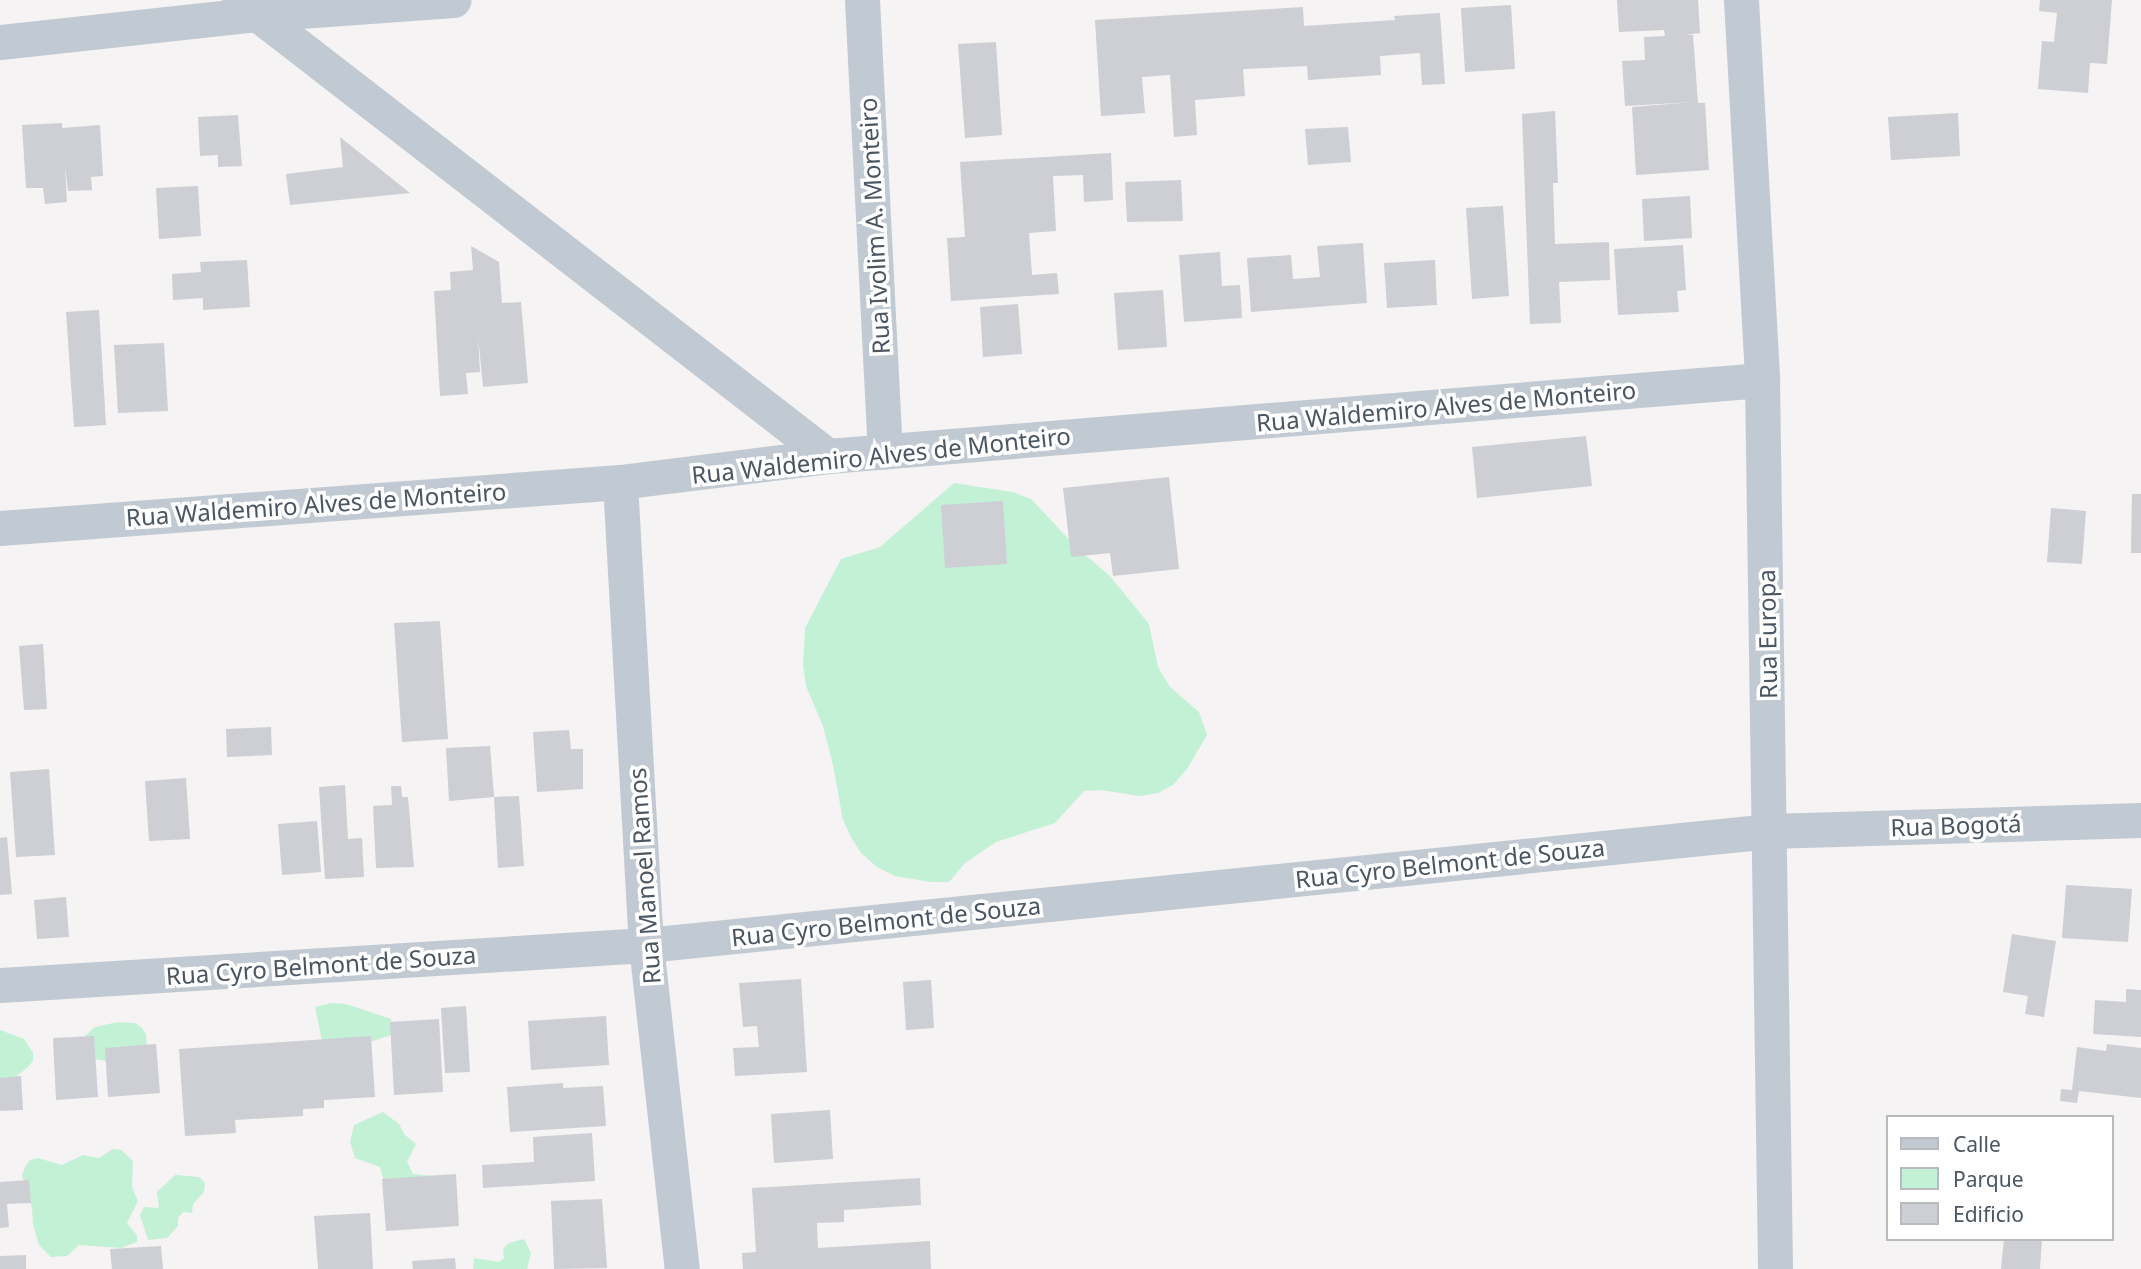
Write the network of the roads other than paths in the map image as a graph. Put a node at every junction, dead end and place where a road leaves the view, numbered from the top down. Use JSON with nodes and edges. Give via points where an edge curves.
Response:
{"nodes":[{"id":1,"x":453,"y":0,"type":"edge"},
{"id":2,"x":862,"y":0,"type":"edge"},
{"id":3,"x":1741,"y":0,"type":"edge"},
{"id":4,"x":249,"y":7,"type":"edge"},
{"id":5,"x":0,"y":42,"type":"edge"},
{"id":6,"x":1762,"y":380,"type":"junction"},
{"id":7,"x":886,"y":451,"type":"junction"},
{"id":8,"x":828,"y":456,"type":"junction"},
{"id":9,"x":620,"y":482,"type":"junction"},
{"id":10,"x":0,"y":528,"type":"edge"},
{"id":11,"x":2141,"y":820,"type":"edge"},
{"id":12,"x":1770,"y":831,"type":"junction"},
{"id":13,"x":646,"y":945,"type":"junction"},
{"id":14,"x":0,"y":985,"type":"edge"},
{"id":15,"x":682,"y":1269,"type":"edge"},
{"id":16,"x":1775,"y":1269,"type":"edge"}],
"edges":[{"from":1,"to":4,"type":"street"},
{"from":2,"to":7,"type":"street","name":"Rua Ivolim A. Monteiro"},
{"from":3,"to":6,"type":"street","name":"Rua Europa"},
{"from":4,"to":5,"type":"street"},
{"from":4,"to":8,"type":"street"},
{"from":6,"to":7,"type":"street","name":"Rua Waldemiro Alves de Monteiro"},
{"from":6,"to":12,"type":"street","name":"Rua Europa"},
{"from":7,"to":8,"type":"street","name":"Rua Waldemiro Alves de Monteiro"},
{"from":8,"to":9,"type":"street","name":"Rua Waldemiro Alves de Monteiro"},
{"from":9,"to":10,"type":"street","name":"Rua Waldemiro Alves de Monteiro"},
{"from":9,"to":13,"type":"street","name":"Rua Manoel Ramos"},
{"from":11,"to":12,"type":"street","name":"Rua Bogotá"},
{"from":12,"to":13,"type":"street","name":"Rua Cyro Belmont de Souza"},
{"from":12,"to":16,"type":"street","name":"Rua Europa"},
{"from":13,"to":14,"type":"street","name":"Rua Cyro Belmont de Souza"},
{"from":13,"to":15,"type":"street","name":"Rua Manoel Ramos"}]}
